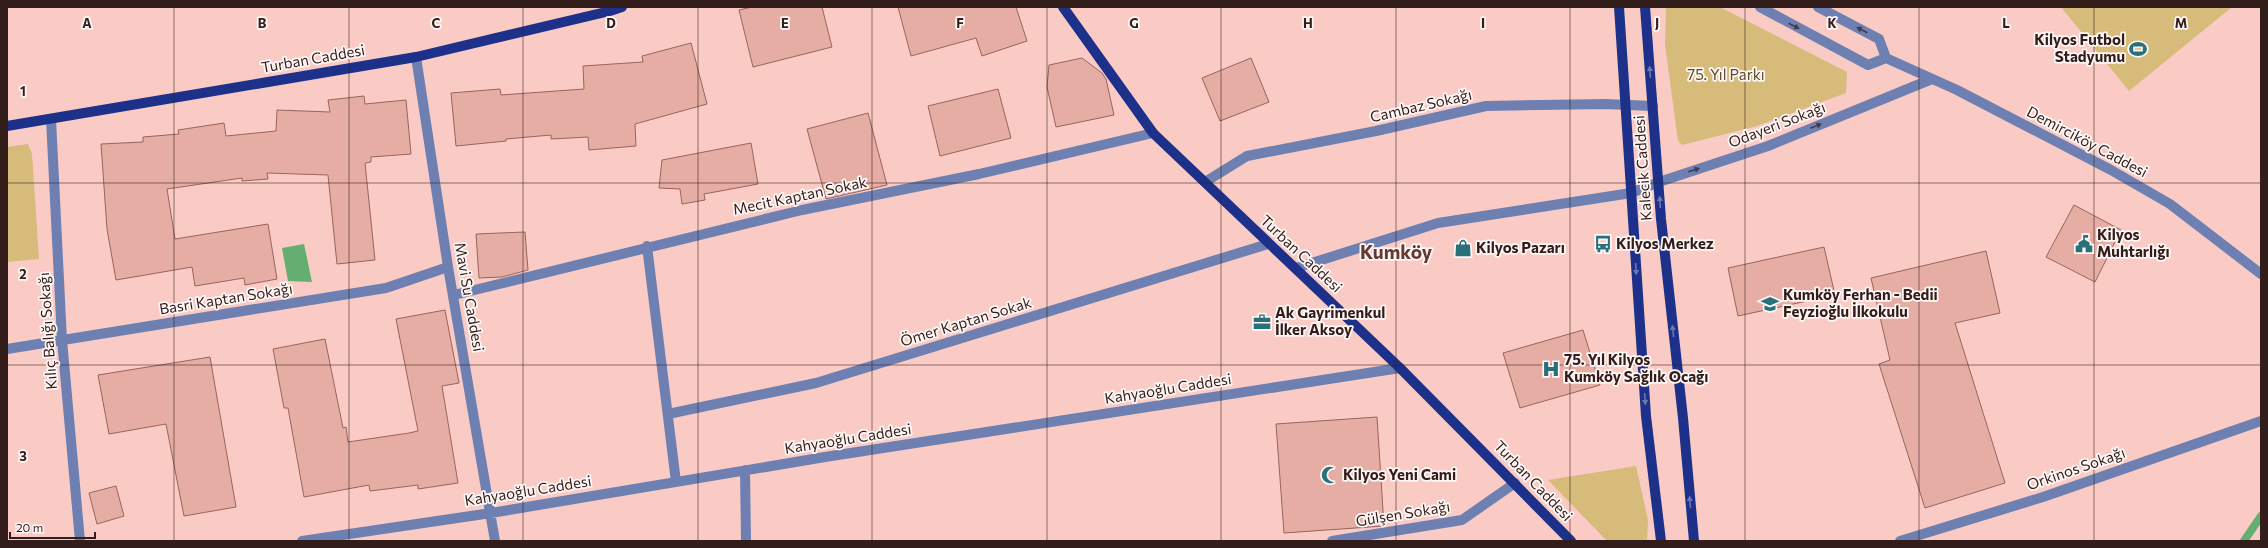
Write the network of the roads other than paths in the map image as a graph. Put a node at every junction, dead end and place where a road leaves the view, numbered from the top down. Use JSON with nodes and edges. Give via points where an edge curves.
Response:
{"nodes":[{"id":1,"x":622,"y":7,"type":"edge"},
{"id":2,"x":1063,"y":7,"type":"edge"},
{"id":3,"x":1620,"y":7,"type":"edge"},
{"id":4,"x":1645,"y":7,"type":"edge"},
{"id":5,"x":1818,"y":7,"type":"edge"},
{"id":6,"x":1762,"y":8,"type":"edge"},
{"id":7,"x":416,"y":57,"type":"junction"},
{"id":8,"x":1886,"y":58,"type":"junction"},
{"id":9,"x":1932,"y":79,"type":"junction"},
{"id":10,"x":1625,"y":105,"type":"junction"},
{"id":11,"x":1653,"y":106,"type":"junction"},
{"id":12,"x":51,"y":119,"type":"junction"},
{"id":13,"x":7,"y":126,"type":"edge"},
{"id":14,"x":1153,"y":133,"type":"junction"},
{"id":15,"x":1205,"y":182,"type":"junction"},
{"id":16,"x":1659,"y":182,"type":"junction"},
{"id":17,"x":1631,"y":193,"type":"junction"},
{"id":18,"x":1268,"y":244,"type":"junction"},
{"id":19,"x":647,"y":246,"type":"junction"},
{"id":20,"x":448,"y":267,"type":"junction"},
{"id":21,"x":1296,"y":268,"type":"junction"},
{"id":22,"x":2261,"y":274,"type":"edge"},
{"id":23,"x":454,"y":295,"type":"junction"},
{"id":24,"x":62,"y":340,"type":"junction"},
{"id":25,"x":7,"y":349,"type":"edge"},
{"id":26,"x":1400,"y":368,"type":"junction"},
{"id":27,"x":668,"y":414,"type":"junction"},
{"id":28,"x":2261,"y":422,"type":"edge"},
{"id":29,"x":745,"y":470,"type":"junction"},
{"id":30,"x":676,"y":482,"type":"junction"},
{"id":31,"x":1515,"y":482,"type":"junction"},
{"id":32,"x":491,"y":513,"type":"junction"},
{"id":33,"x":80,"y":541,"type":"edge"},
{"id":34,"x":302,"y":541,"type":"edge"},
{"id":35,"x":495,"y":541,"type":"edge"},
{"id":36,"x":746,"y":541,"type":"edge"},
{"id":37,"x":1332,"y":541,"type":"edge"},
{"id":38,"x":1571,"y":541,"type":"edge"},
{"id":39,"x":1661,"y":541,"type":"edge"},
{"id":40,"x":1694,"y":541,"type":"edge"},
{"id":41,"x":1900,"y":541,"type":"edge"}],
"edges":[{"from":1,"to":7,"type":"main road","name":"Turban Caddesi","via":[[610,12]]},
{"from":2,"to":14,"type":"main road","name":"Turban Caddesi"},
{"from":3,"to":10,"type":"main road","name":"Kalecik Caddesi"},
{"from":11,"to":4,"type":"main road","name":"Kalecik Caddesi","one_way":true},
{"from":8,"to":5,"type":"street","one_way":true,"via":[[1879,39]]},
{"from":6,"to":8,"type":"street","one_way":true,"via":[[1868,65]]},
{"from":7,"to":12,"type":"main road","name":"Turban Caddesi"},
{"from":7,"to":20,"type":"street","name":"Mavi Su Caddesi"},
{"from":8,"to":9,"type":"street","name":"Demirciköy Caddesi"},
{"from":16,"to":9,"type":"street","name":"Odayeri Sokağı","one_way":true,"via":[[1768,146]]},
{"from":9,"to":22,"type":"street","name":"Demirciköy Caddesi","via":[[2062,144],[2170,204]]},
{"from":10,"to":11,"type":"street","name":"Cambaz Sokağı"},
{"from":10,"to":15,"type":"street","name":"Cambaz Sokağı","via":[[1486,106],[1247,156]]},
{"from":10,"to":17,"type":"main road","name":"Kalecik Caddesi"},
{"from":11,"to":16,"type":"main road","name":"Kalecik Caddesi"},
{"from":12,"to":13,"type":"main road","name":"Turban Caddesi"},
{"from":12,"to":24,"type":"street","name":"Kılıç Balığı Sokağı"},
{"from":14,"to":15,"type":"main road","name":"Turban Caddesi"},
{"from":14,"to":19,"type":"street","name":"Mecit Kaptan Sokak","via":[[979,174],[802,210]]},
{"from":15,"to":18,"type":"main road","name":"Turban Caddesi"},
{"from":16,"to":17,"type":"street","name":"Odayeri Sokağı"},
{"from":40,"to":16,"type":"main road","name":"Kalecik Caddesi","one_way":true},
{"from":17,"to":21,"type":"street","via":[[1438,223]]},
{"from":17,"to":39,"type":"main road","name":"Kalecik Caddesi","one_way":true,"via":[[1646,416]]},
{"from":18,"to":21,"type":"main road","name":"Turban Caddesi"},
{"from":18,"to":27,"type":"street","name":"Ömer Kaptan Sokak","via":[[816,384]]},
{"from":19,"to":23,"type":"street","name":"Mecit Kaptan Sokak"},
{"from":19,"to":27,"type":"street"},
{"from":20,"to":23,"type":"street","name":"Mavi Su Caddesi"},
{"from":20,"to":24,"type":"street","name":"Basri Kaptan Sokağı","via":[[386,288]]},
{"from":21,"to":26,"type":"main road","name":"Turban Caddesi"},
{"from":23,"to":32,"type":"street","name":"Mavi Su Caddesi"},
{"from":24,"to":25,"type":"street","name":"Basri Kaptan Sokağı"},
{"from":24,"to":33,"type":"street","name":"Kılıç Balığı Sokağı"},
{"from":26,"to":29,"type":"street","name":"Kahyaoğlu Caddesi"},
{"from":26,"to":31,"type":"main road","name":"Turban Caddesi"},
{"from":27,"to":30,"type":"street"},
{"from":28,"to":41,"type":"street","name":"Orkinos Sokağı","via":[[2043,497]]},
{"from":29,"to":30,"type":"street","name":"Kahyaoğlu Caddesi"},
{"from":29,"to":36,"type":"street"},
{"from":30,"to":32,"type":"street","name":"Kahyaoğlu Caddesi"},
{"from":31,"to":37,"type":"street","name":"Gülşen Sokağı","via":[[1462,520]]},
{"from":31,"to":38,"type":"main road","name":"Turban Caddesi"},
{"from":32,"to":34,"type":"street","name":"Kahyaoğlu Caddesi"},
{"from":32,"to":35,"type":"street","name":"Mavi Su Caddesi"}]}
